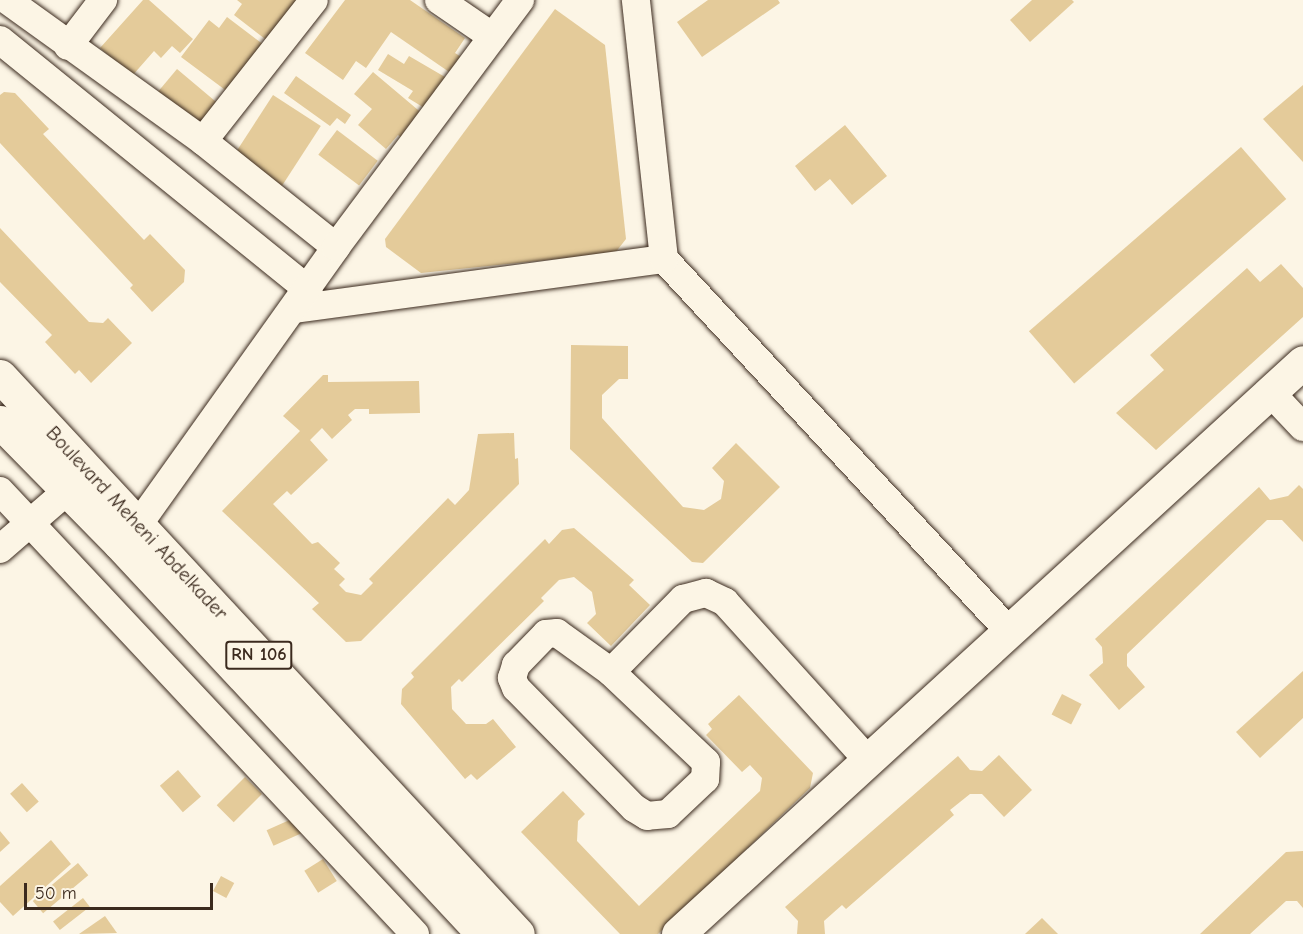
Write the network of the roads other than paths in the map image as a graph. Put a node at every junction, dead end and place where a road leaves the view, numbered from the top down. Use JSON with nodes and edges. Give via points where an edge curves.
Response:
{"nodes":[{"id":1,"x":7,"y":0,"type":"edge"},
{"id":2,"x":103,"y":0,"type":"edge"},
{"id":3,"x":314,"y":0,"type":"edge"},
{"id":4,"x":440,"y":0,"type":"edge"},
{"id":5,"x":520,"y":0,"type":"edge"},
{"id":6,"x":636,"y":0,"type":"edge"},
{"id":7,"x":493,"y":37,"type":"junction"},
{"id":8,"x":0,"y":40,"type":"edge"},
{"id":9,"x":68,"y":46,"type":"junction"},
{"id":10,"x":203,"y":141,"type":"junction"},
{"id":11,"x":336,"y":247,"type":"junction"},
{"id":12,"x":664,"y":259,"type":"junction"},
{"id":13,"x":301,"y":300,"type":"junction"},
{"id":14,"x":1303,"y":362,"type":"edge"},
{"id":15,"x":0,"y":376,"type":"edge"},
{"id":16,"x":1270,"y":392,"type":"junction"},
{"id":17,"x":0,"y":422,"type":"edge"},
{"id":18,"x":1303,"y":427,"type":"edge"},
{"id":19,"x":0,"y":491,"type":"edge"},
{"id":20,"x":67,"y":491,"type":"junction"},
{"id":21,"x":29,"y":523,"type":"junction"},
{"id":22,"x":128,"y":534,"type":"junction"},
{"id":23,"x":0,"y":549,"type":"edge"},
{"id":24,"x":1009,"y":631,"type":"junction"},
{"id":25,"x":611,"y":672,"type":"junction"},
{"id":26,"x":868,"y":760,"type":"junction"},
{"id":27,"x":682,"y":932,"type":"edge"},
{"id":28,"x":416,"y":934,"type":"edge"},
{"id":29,"x":483,"y":934,"type":"edge"},
{"id":30,"x":518,"y":934,"type":"edge"}],
"edges":[{"from":1,"to":9,"type":"street"},
{"from":2,"to":9,"type":"street"},
{"from":3,"to":10,"type":"street"},
{"from":4,"to":7,"type":"street"},
{"from":5,"to":7,"type":"street"},
{"from":6,"to":12,"type":"street"},
{"from":7,"to":11,"type":"street"},
{"from":8,"to":13,"type":"street"},
{"from":9,"to":10,"type":"street"},
{"from":10,"to":11,"type":"street"},
{"from":11,"to":13,"type":"street"},
{"from":12,"to":13,"type":"street"},
{"from":12,"to":24,"type":"street"},
{"from":13,"to":22,"type":"street"},
{"from":14,"to":16,"type":"main road"},
{"from":15,"to":22,"type":"main road","name":"Boulevard Meheni Abdelkader","number":"RN 106"},
{"from":16,"to":18,"type":"street"},
{"from":16,"to":24,"type":"main road"},
{"from":17,"to":20,"type":"main road"},
{"from":19,"to":21,"type":"street"},
{"from":20,"to":21,"type":"street"},
{"from":20,"to":22,"type":"main road"},
{"from":21,"to":23,"type":"street"},
{"from":21,"to":28,"type":"street"},
{"from":22,"to":29,"type":"main road","name":"Boulevard Meheni Abdelkader","number":"RN 106"},
{"from":22,"to":30,"type":"main road","name":"Boulevard Meheni Abdelkader","number":"RN 106"},
{"from":24,"to":26,"type":"main road"},
{"from":25,"to":25,"type":"street","via":[[705,762],[705,779],[659,818],[634,808],[516,688],[512,678],[516,665],[546,634],[557,633]]},
{"from":25,"to":26,"type":"street","via":[[683,599],[706,593],[725,602]]},
{"from":26,"to":27,"type":"main road"}]}
